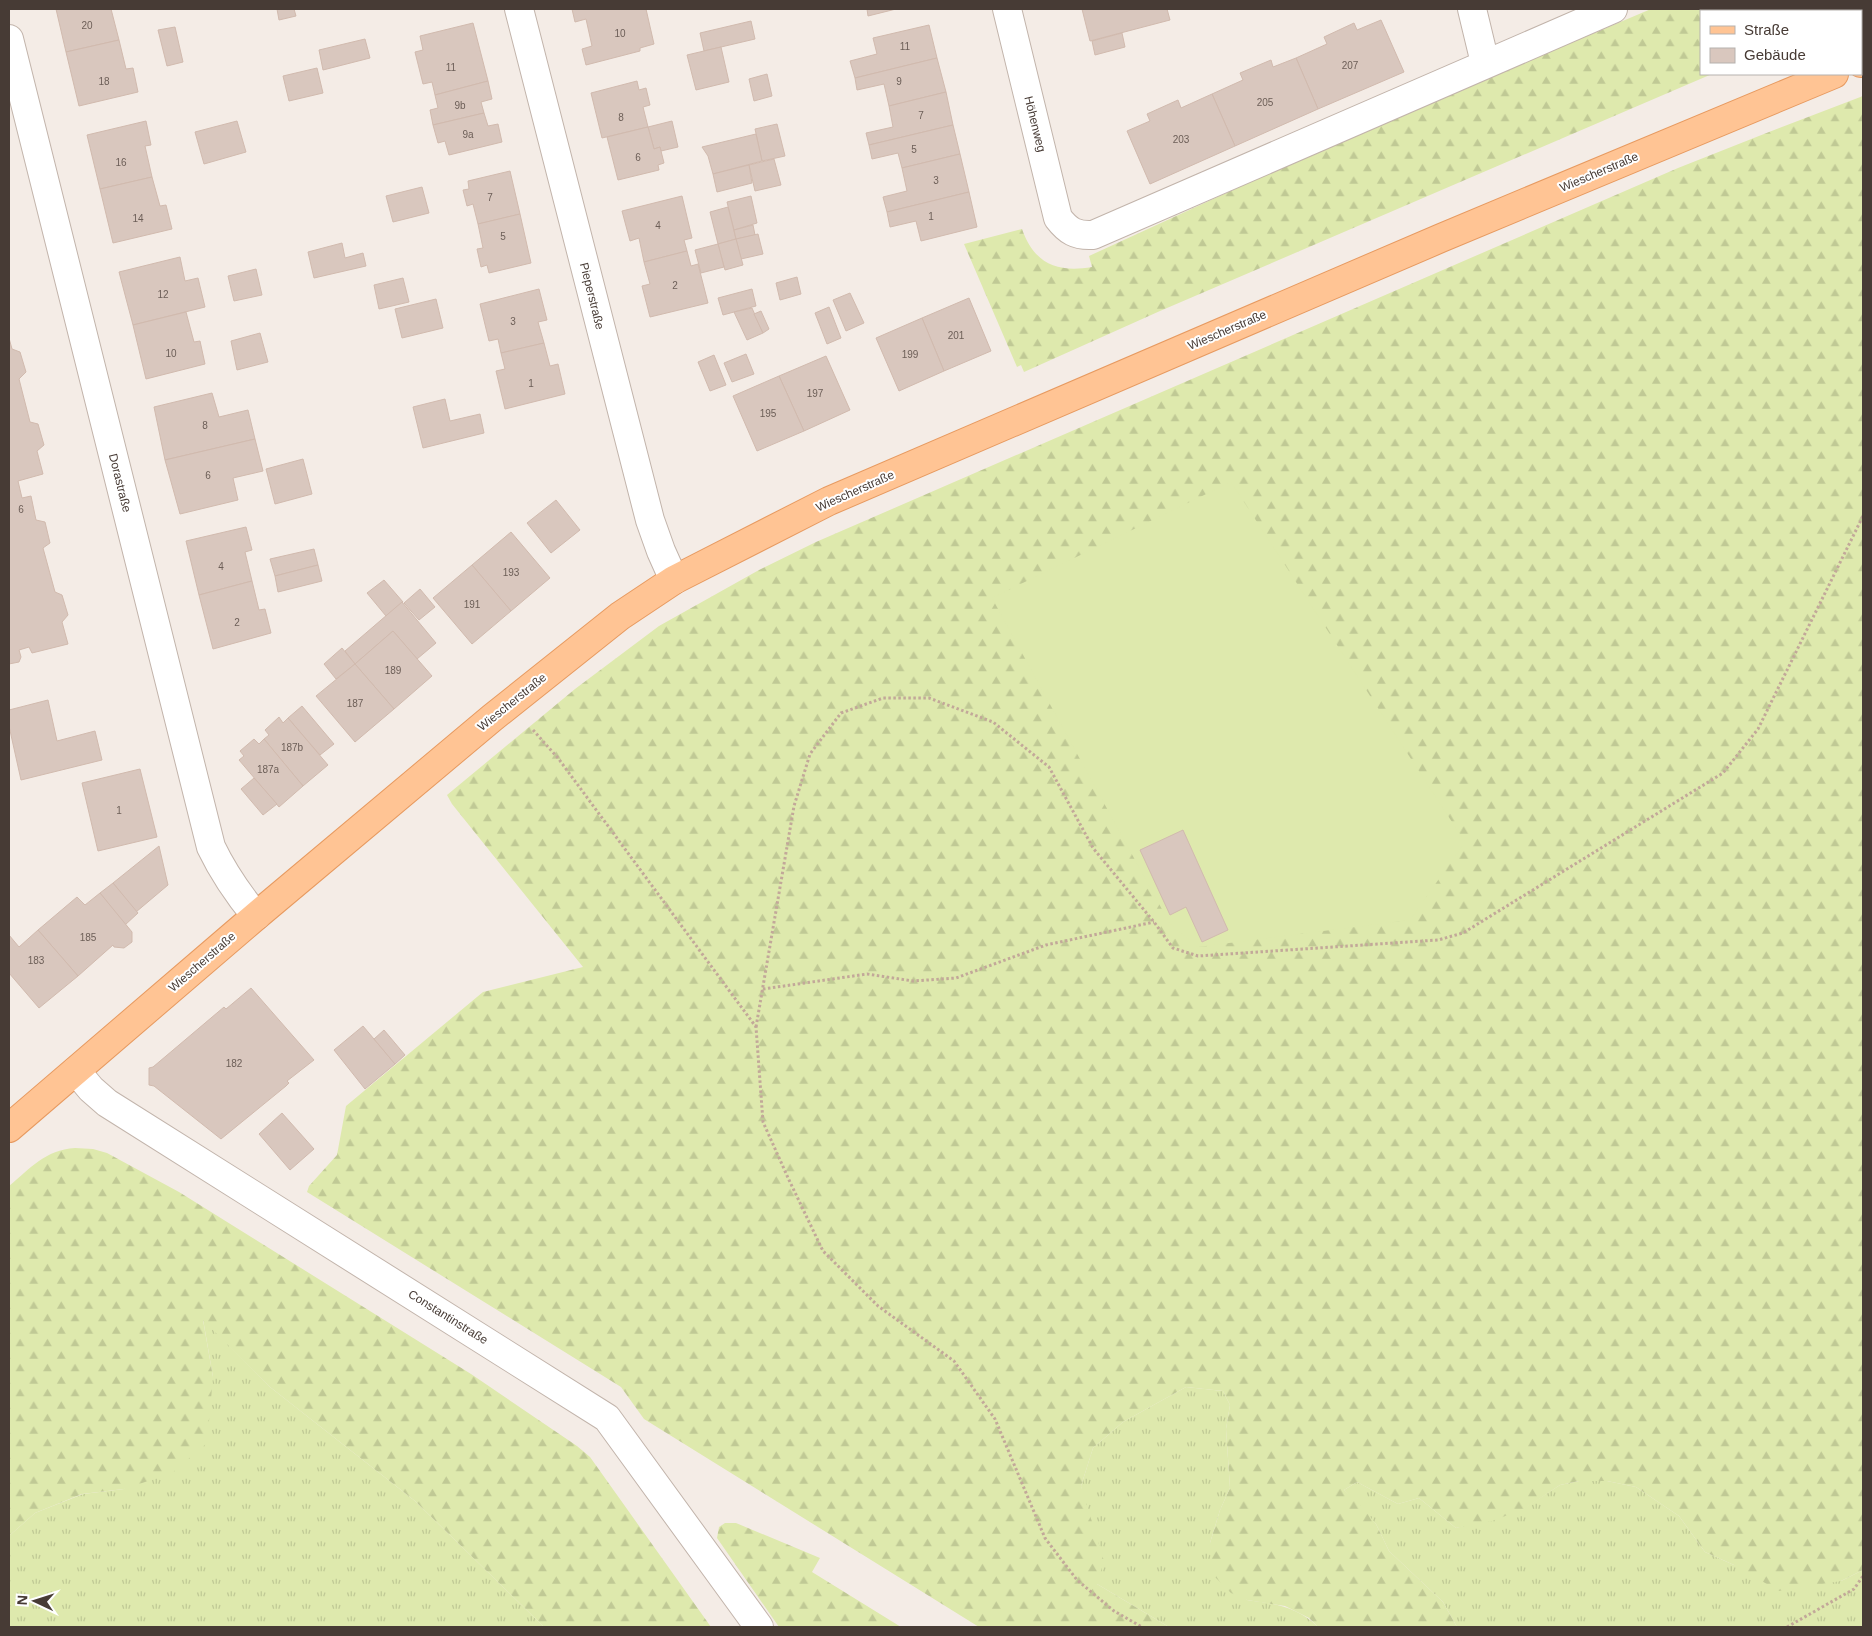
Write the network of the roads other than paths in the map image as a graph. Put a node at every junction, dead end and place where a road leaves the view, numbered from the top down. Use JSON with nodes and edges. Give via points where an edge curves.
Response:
{"nodes":[{"id":1,"x":519,"y":9,"type":"edge"},
{"id":2,"x":1007,"y":9,"type":"edge"},
{"id":3,"x":1472,"y":9,"type":"edge"},
{"id":4,"x":1613,"y":9,"type":"edge"},
{"id":5,"x":9,"y":39,"type":"edge"},
{"id":6,"x":1485,"y":63,"type":"junction"},
{"id":7,"x":1832,"y":75,"type":"edge"},
{"id":8,"x":674,"y":580,"type":"junction"},
{"id":9,"x":256,"y":916,"type":"junction"},
{"id":10,"x":76,"y":1071,"type":"junction"},
{"id":11,"x":9,"y":1128,"type":"edge"},
{"id":12,"x":759,"y":1627,"type":"edge"}],
"edges":[{"from":1,"to":8,"type":"street","name":"Pieperstraße","via":[[650,520]]},
{"from":2,"to":6,"type":"street","name":"Höhenweg","via":[[1058,218],[1074,233],[1093,235]]},
{"from":3,"to":6,"type":"street"},
{"from":4,"to":6,"type":"street"},
{"from":5,"to":9,"type":"street","name":"Dorastraße","via":[[211,847],[236,892]]},
{"from":7,"to":8,"type":"main road","name":"Wiescherstraße","via":[[1440,238],[838,497]]},
{"from":8,"to":9,"type":"main road","name":"Wiescherstraße","via":[[620,616],[509,704]]},
{"from":9,"to":10,"type":"main road","name":"Wiescherstraße"},
{"from":10,"to":11,"type":"main road","name":"Wiescherstraße"},
{"from":10,"to":12,"type":"street","name":"Constantinstraße","via":[[107,1103],[607,1418]]}]}
